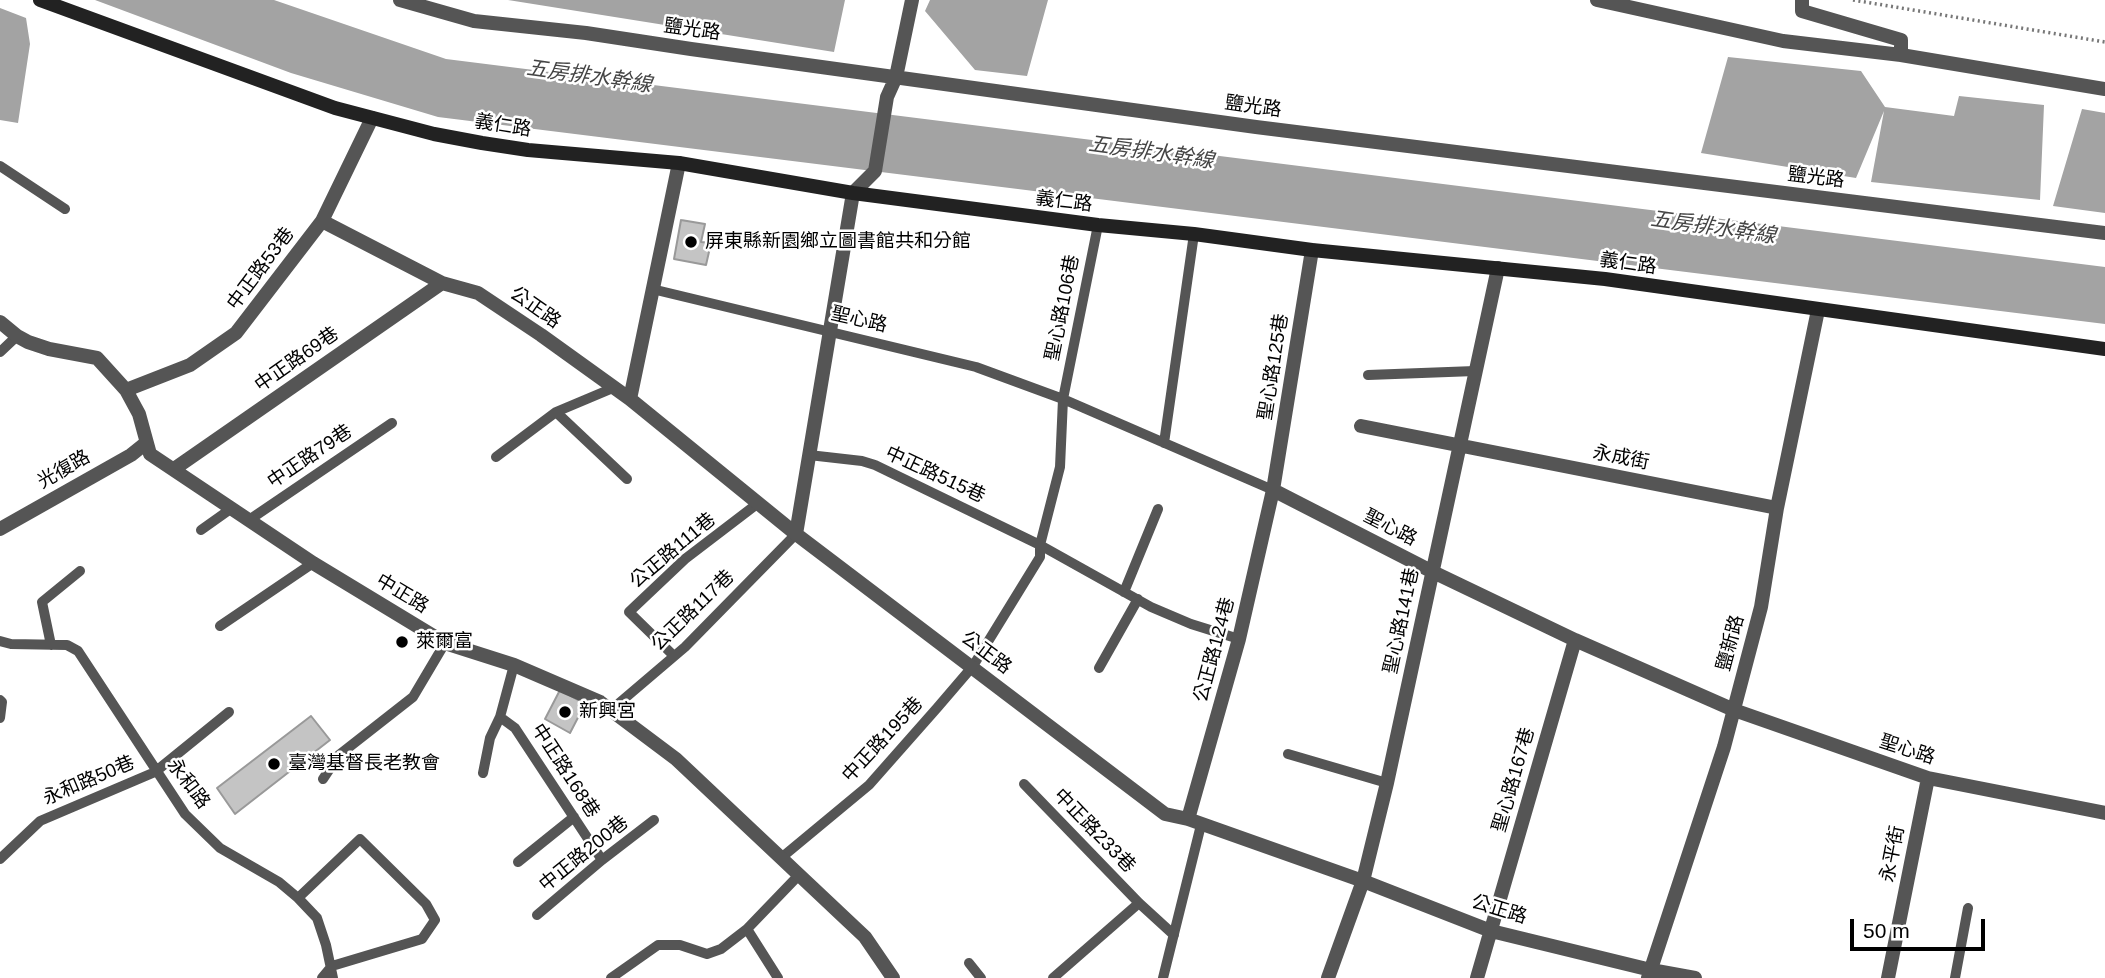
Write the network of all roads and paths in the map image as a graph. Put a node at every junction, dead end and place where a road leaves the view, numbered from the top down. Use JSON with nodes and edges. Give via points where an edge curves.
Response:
{"nodes":[{"id":1,"x":40,"y":0,"type":"edge"},
{"id":2,"x":400,"y":0,"type":"edge"},
{"id":3,"x":912,"y":0,"type":"edge"},
{"id":4,"x":1597,"y":0,"type":"edge"},
{"id":5,"x":1802,"y":0,"type":"edge"},
{"id":6,"x":1853,"y":0,"type":"edge"},
{"id":7,"x":2105,"y":42,"type":"edge"},
{"id":8,"x":1901,"y":55,"type":"junction"},
{"id":9,"x":897,"y":77,"type":"junction"},
{"id":10,"x":2105,"y":89,"type":"edge"},
{"id":11,"x":372,"y":118,"type":"junction"},
{"id":12,"x":679,"y":163,"type":"junction"},
{"id":13,"x":0,"y":166,"type":"edge"},
{"id":14,"x":853,"y":193,"type":"junction"},
{"id":15,"x":65,"y":209,"type":"dead end"},
{"id":16,"x":322,"y":221,"type":"junction"},
{"id":17,"x":1098,"y":225,"type":"junction"},
{"id":18,"x":2105,"y":233,"type":"edge"},
{"id":19,"x":1194,"y":234,"type":"junction"},
{"id":20,"x":1312,"y":250,"type":"junction"},
{"id":21,"x":1497,"y":268,"type":"junction"},
{"id":22,"x":442,"y":283,"type":"junction"},
{"id":23,"x":652,"y":289,"type":"junction"},
{"id":24,"x":1818,"y":310,"type":"junction"},
{"id":25,"x":0,"y":321,"type":"edge"},
{"id":26,"x":830,"y":333,"type":"junction"},
{"id":27,"x":17,"y":336,"type":"junction"},
{"id":28,"x":2105,"y":349,"type":"edge"},
{"id":29,"x":0,"y":352,"type":"edge"},
{"id":30,"x":1475,"y":370,"type":"junction"},
{"id":31,"x":1368,"y":375,"type":"dead end"},
{"id":32,"x":613,"y":388,"type":"junction"},
{"id":33,"x":126,"y":390,"type":"junction"},
{"id":34,"x":1063,"y":398,"type":"junction"},
{"id":35,"x":630,"y":399,"type":"junction"},
{"id":36,"x":556,"y":412,"type":"junction"},
{"id":37,"x":391,"y":423,"type":"dead end"},
{"id":38,"x":1361,"y":426,"type":"dead end"},
{"id":39,"x":146,"y":443,"type":"junction"},
{"id":40,"x":1164,"y":443,"type":"junction"},
{"id":41,"x":1458,"y":446,"type":"junction"},
{"id":42,"x":809,"y":454,"type":"junction"},
{"id":43,"x":496,"y":457,"type":"dead end"},
{"id":44,"x":174,"y":469,"type":"junction"},
{"id":45,"x":627,"y":479,"type":"dead end"},
{"id":46,"x":1273,"y":490,"type":"junction"},
{"id":47,"x":757,"y":503,"type":"junction"},
{"id":48,"x":232,"y":508,"type":"junction"},
{"id":49,"x":1777,"y":508,"type":"junction"},
{"id":50,"x":1158,"y":509,"type":"dead end"},
{"id":51,"x":249,"y":520,"type":"junction"},
{"id":52,"x":0,"y":529,"type":"edge"},
{"id":53,"x":201,"y":530,"type":"dead end"},
{"id":54,"x":796,"y":534,"type":"junction"},
{"id":55,"x":1040,"y":545,"type":"junction"},
{"id":56,"x":313,"y":563,"type":"junction"},
{"id":57,"x":80,"y":571,"type":"dead end"},
{"id":58,"x":1433,"y":572,"type":"junction"},
{"id":59,"x":1124,"y":592,"type":"junction"},
{"id":60,"x":1138,"y":599,"type":"junction"},
{"id":61,"x":220,"y":626,"type":"dead end"},
{"id":62,"x":1239,"y":639,"type":"junction"},
{"id":63,"x":1575,"y":640,"type":"junction"},
{"id":64,"x":5,"y":643,"type":"edge"},
{"id":65,"x":445,"y":643,"type":"junction"},
{"id":66,"x":51,"y":645,"type":"junction"},
{"id":67,"x":0,"y":650,"type":"edge"},
{"id":68,"x":674,"y":656,"type":"junction"},
{"id":69,"x":514,"y":665,"type":"junction"},
{"id":70,"x":972,"y":666,"type":"junction"},
{"id":71,"x":1099,"y":668,"type":"dead end"},
{"id":72,"x":0,"y":700,"type":"edge"},
{"id":73,"x":611,"y":710,"type":"junction"},
{"id":74,"x":1734,"y":710,"type":"junction"},
{"id":75,"x":229,"y":712,"type":"dead end"},
{"id":76,"x":0,"y":718,"type":"edge"},
{"id":77,"x":500,"y":718,"type":"junction"},
{"id":78,"x":1288,"y":754,"type":"dead end"},
{"id":79,"x":155,"y":772,"type":"junction"},
{"id":80,"x":483,"y":773,"type":"dead end"},
{"id":81,"x":1928,"y":778,"type":"junction"},
{"id":82,"x":323,"y":779,"type":"dead end"},
{"id":83,"x":1387,"y":783,"type":"junction"},
{"id":84,"x":1024,"y":784,"type":"dead end"},
{"id":85,"x":2105,"y":813,"type":"edge"},
{"id":86,"x":574,"y":817,"type":"junction"},
{"id":87,"x":654,"y":820,"type":"dead end"},
{"id":88,"x":1195,"y":822,"type":"junction"},
{"id":89,"x":781,"y":858,"type":"junction"},
{"id":90,"x":0,"y":859,"type":"edge"},
{"id":91,"x":602,"y":860,"type":"junction"},
{"id":92,"x":518,"y":862,"type":"dead end"},
{"id":93,"x":798,"y":876,"type":"junction"},
{"id":94,"x":1363,"y":881,"type":"junction"},
{"id":95,"x":298,"y":898,"type":"junction"},
{"id":96,"x":1139,"y":903,"type":"junction"},
{"id":97,"x":1968,"y":908,"type":"dead end"},
{"id":98,"x":537,"y":915,"type":"dead end"},
{"id":99,"x":747,"y":929,"type":"junction"},
{"id":100,"x":1491,"y":930,"type":"junction"},
{"id":101,"x":1174,"y":935,"type":"junction"},
{"id":102,"x":969,"y":963,"type":"dead end"},
{"id":103,"x":332,"y":966,"type":"junction"},
{"id":104,"x":1649,"y":974,"type":"edge"},
{"id":105,"x":322,"y":978,"type":"edge"},
{"id":106,"x":333,"y":978,"type":"edge"},
{"id":107,"x":611,"y":978,"type":"edge"},
{"id":108,"x":778,"y":978,"type":"edge"},
{"id":109,"x":892,"y":978,"type":"edge"},
{"id":110,"x":981,"y":978,"type":"edge"},
{"id":111,"x":1053,"y":978,"type":"edge"},
{"id":112,"x":1163,"y":978,"type":"edge"},
{"id":113,"x":1328,"y":978,"type":"edge"},
{"id":114,"x":1477,"y":978,"type":"edge"},
{"id":115,"x":1695,"y":978,"type":"edge"},
{"id":116,"x":1888,"y":978,"type":"edge"},
{"id":117,"x":1955,"y":978,"type":"edge"}],
"edges":[{"from":1,"to":11,"type":"street","name":"義仁路"},
{"from":2,"to":9,"type":"street","name":"鹽光路","via":[[474,21]]},
{"from":3,"to":9,"type":"street"},
{"from":4,"to":8,"type":"street","via":[[1783,41]]},
{"from":5,"to":8,"type":"street","via":[[1802,11],[1901,40]]},
{"from":6,"to":7,"type":"path"},
{"from":8,"to":10,"type":"street"},
{"from":9,"to":14,"type":"street","via":[[887,97],[875,171]]},
{"from":9,"to":18,"type":"street","name":"鹽光路"},
{"from":11,"to":12,"type":"street","name":"義仁路","via":[[528,150]]},
{"from":11,"to":16,"type":"street","name":"中正路53巷"},
{"from":12,"to":14,"type":"street","name":"義仁路"},
{"from":12,"to":23,"type":"street"},
{"from":13,"to":15,"type":"lane"},
{"from":14,"to":17,"type":"street","name":"義仁路"},
{"from":14,"to":26,"type":"street"},
{"from":16,"to":22,"type":"street","name":"公正路"},
{"from":16,"to":33,"type":"street","name":"中正路53巷","via":[[236,333],[190,365]]},
{"from":17,"to":19,"type":"street","name":"義仁路"},
{"from":17,"to":34,"type":"lane","name":"聖心路106巷"},
{"from":19,"to":20,"type":"street","name":"義仁路"},
{"from":19,"to":40,"type":"lane"},
{"from":20,"to":21,"type":"street","name":"義仁路"},
{"from":20,"to":46,"type":"street","name":"聖心路125巷"},
{"from":21,"to":24,"type":"street","name":"義仁路"},
{"from":21,"to":30,"type":"street","name":"聖心路141巷"},
{"from":22,"to":32,"type":"street","name":"公正路","via":[[478,293]]},
{"from":22,"to":44,"type":"street","name":"中正路69巷"},
{"from":23,"to":26,"type":"lane","name":"聖心路"},
{"from":23,"to":35,"type":"street"},
{"from":24,"to":28,"type":"street","name":"義仁路"},
{"from":24,"to":49,"type":"street","name":"鹽新路"},
{"from":25,"to":27,"type":"street","name":"中正路"},
{"from":26,"to":34,"type":"lane","name":"聖心路","via":[[976,367]]},
{"from":26,"to":42,"type":"street"},
{"from":27,"to":29,"type":"lane"},
{"from":27,"to":33,"type":"street","name":"中正路","via":[[49,349],[97,358]]},
{"from":30,"to":31,"type":"lane"},
{"from":30,"to":41,"type":"street","name":"聖心路141巷"},
{"from":32,"to":35,"type":"street","name":"公正路"},
{"from":32,"to":36,"type":"lane"},
{"from":33,"to":39,"type":"street","name":"中正路","via":[[139,414]]},
{"from":34,"to":40,"type":"lane","name":"聖心路"},
{"from":34,"to":55,"type":"lane","name":"聖心路106巷","via":[[1060,467]]},
{"from":35,"to":47,"type":"street","name":"公正路"},
{"from":36,"to":43,"type":"lane"},
{"from":36,"to":45,"type":"lane"},
{"from":37,"to":51,"type":"lane","name":"中正路79巷"},
{"from":38,"to":41,"type":"street","name":"永成街"},
{"from":39,"to":44,"type":"street","name":"中正路","via":[[150,454]]},
{"from":39,"to":52,"type":"street","name":"光復路"},
{"from":40,"to":46,"type":"lane","name":"聖心路"},
{"from":41,"to":49,"type":"street","name":"永成街"},
{"from":41,"to":58,"type":"street","name":"聖心路141巷"},
{"from":42,"to":54,"type":"street"},
{"from":42,"to":55,"type":"lane","name":"中正路515巷","via":[[875,465]]},
{"from":44,"to":48,"type":"street","name":"中正路"},
{"from":46,"to":58,"type":"street","name":"聖心路"},
{"from":46,"to":62,"type":"street","name":"公正路124巷"},
{"from":47,"to":54,"type":"street","name":"公正路"},
{"from":47,"to":68,"type":"lane","name":"公正路111巷","via":[[685,558],[629,612]]},
{"from":48,"to":51,"type":"street","name":"中正路"},
{"from":48,"to":53,"type":"lane"},
{"from":49,"to":74,"type":"street","name":"鹽新路","via":[[1761,607]]},
{"from":50,"to":59,"type":"lane"},
{"from":51,"to":56,"type":"street","name":"中正路"},
{"from":54,"to":68,"type":"lane","name":"公正路117巷"},
{"from":54,"to":70,"type":"street","name":"公正路"},
{"from":55,"to":59,"type":"lane","name":"中正路515巷"},
{"from":55,"to":70,"type":"lane","name":"中正路195巷","via":[[1040,557]]},
{"from":56,"to":61,"type":"lane"},
{"from":56,"to":65,"type":"street","name":"中正路"},
{"from":57,"to":66,"type":"lane","via":[[42,602]]},
{"from":58,"to":63,"type":"street","name":"聖心路"},
{"from":58,"to":83,"type":"street","name":"聖心路141巷"},
{"from":59,"to":60,"type":"lane","name":"中正路515巷"},
{"from":60,"to":62,"type":"lane","name":"中正路515巷","via":[[1191,624]]},
{"from":60,"to":71,"type":"lane"},
{"from":62,"to":88,"type":"street","name":"公正路124巷"},
{"from":63,"to":74,"type":"street","name":"聖心路"},
{"from":63,"to":100,"type":"street","name":"聖心路167巷"},
{"from":64,"to":66,"type":"lane","name":"永和路"},
{"from":64,"to":67,"type":"lane"},
{"from":65,"to":69,"type":"street","name":"中正路"},
{"from":65,"to":82,"type":"lane","via":[[413,697],[340,755]]},
{"from":66,"to":79,"type":"lane","name":"永和路","via":[[78,651]]},
{"from":68,"to":73,"type":"lane","name":"公正路117巷"},
{"from":69,"to":73,"type":"street","name":"中正路"},
{"from":69,"to":77,"type":"lane"},
{"from":70,"to":88,"type":"street","name":"公正路","via":[[1165,814]]},
{"from":70,"to":89,"type":"lane","name":"中正路195巷","via":[[869,785]]},
{"from":72,"to":76,"type":"lane"},
{"from":73,"to":89,"type":"street","name":"中正路","via":[[676,759]]},
{"from":74,"to":81,"type":"street","name":"聖心路"},
{"from":74,"to":104,"type":"street","name":"鹽新路"},
{"from":75,"to":79,"type":"lane","name":"永和路50巷"},
{"from":77,"to":80,"type":"lane","via":[[490,738]]},
{"from":77,"to":86,"type":"lane","name":"中正路168巷","via":[[515,728]]},
{"from":78,"to":83,"type":"lane"},
{"from":79,"to":90,"type":"lane","name":"永和路50巷","via":[[40,821]]},
{"from":79,"to":95,"type":"lane","name":"永和路","via":[[185,814],[220,848]]},
{"from":81,"to":85,"type":"street","name":"聖心路"},
{"from":81,"to":116,"type":"street","name":"永平街"},
{"from":83,"to":94,"type":"street","name":"聖心路141巷"},
{"from":84,"to":96,"type":"lane","name":"中正路233巷"},
{"from":86,"to":91,"type":"lane","name":"中正路168巷"},
{"from":86,"to":92,"type":"lane"},
{"from":87,"to":91,"type":"lane","name":"中正路200巷"},
{"from":88,"to":94,"type":"street","name":"公正路"},
{"from":88,"to":101,"type":"lane"},
{"from":89,"to":93,"type":"street","name":"中正路"},
{"from":91,"to":98,"type":"lane","name":"中正路200巷"},
{"from":93,"to":99,"type":"lane"},
{"from":93,"to":109,"type":"street","name":"中正路","via":[[865,937]]},
{"from":94,"to":100,"type":"street","name":"公正路"},
{"from":94,"to":113,"type":"street","name":"聖心路141巷"},
{"from":95,"to":103,"type":"lane","name":"永和路","via":[[317,918]]},
{"from":95,"to":103,"type":"lane","via":[[360,839],[426,904],[435,920],[422,939]]},
{"from":96,"to":101,"type":"lane","name":"中正路233巷"},
{"from":96,"to":111,"type":"lane"},
{"from":97,"to":117,"type":"lane"},
{"from":99,"to":107,"type":"lane","via":[[707,954],[658,944]]},
{"from":99,"to":108,"type":"lane"},
{"from":100,"to":104,"type":"street","name":"公正路"},
{"from":100,"to":114,"type":"street","name":"聖心路167巷"},
{"from":101,"to":112,"type":"lane"},
{"from":102,"to":110,"type":"lane"},
{"from":103,"to":105,"type":"lane"},
{"from":103,"to":106,"type":"lane","name":"永和路"},
{"from":104,"to":115,"type":"street","name":"公正路"}]}
